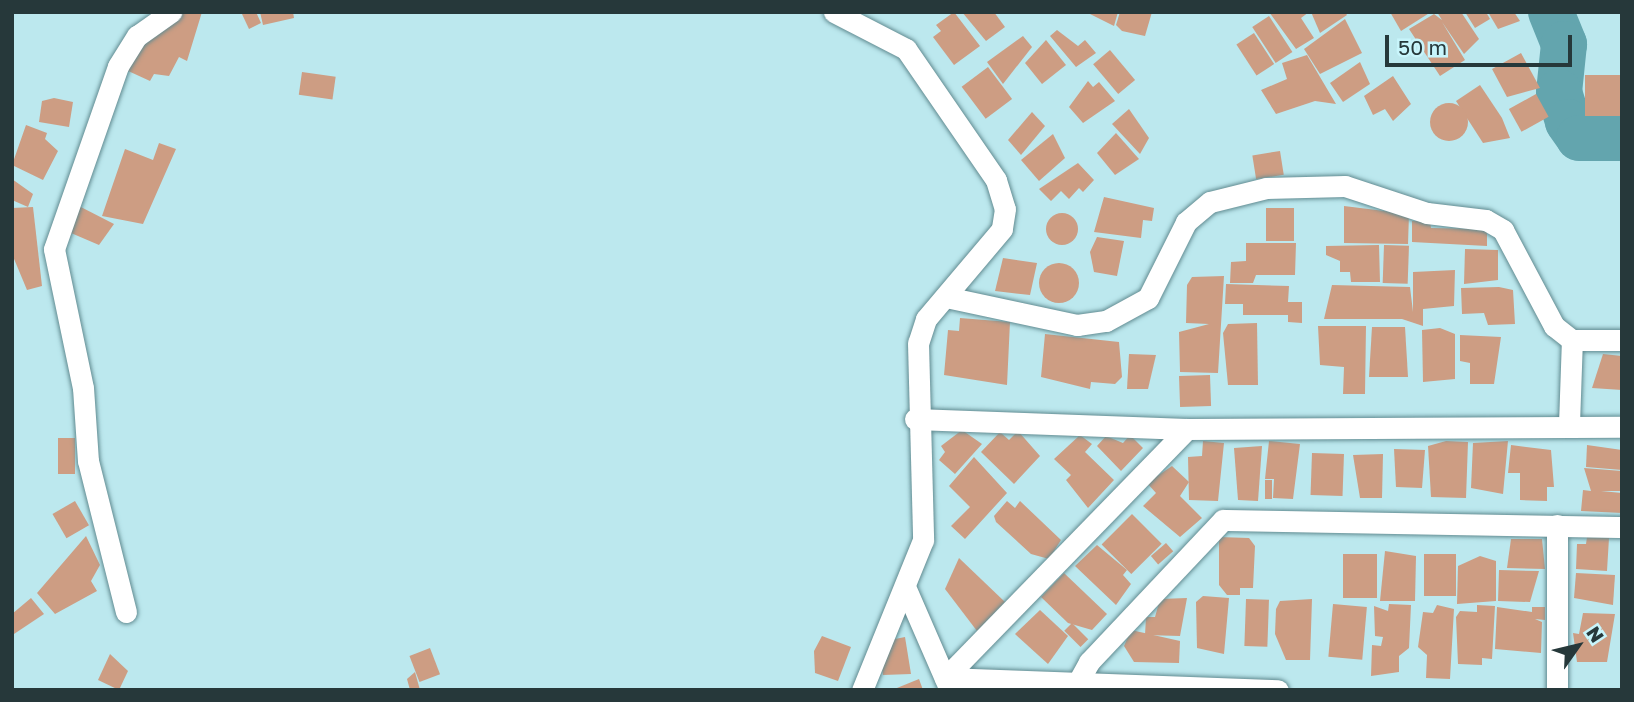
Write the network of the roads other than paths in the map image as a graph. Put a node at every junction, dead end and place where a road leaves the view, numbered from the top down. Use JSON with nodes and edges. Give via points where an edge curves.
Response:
{"nodes":[{"id":1,"x":171,"y":12,"type":"edge"},
{"id":2,"x":834,"y":12,"type":"edge"},
{"id":3,"x":946,"y":297,"type":"junction"},
{"id":4,"x":1572,"y":340,"type":"junction"},
{"id":5,"x":1622,"y":340,"type":"edge"},
{"id":6,"x":915,"y":419,"type":"junction"},
{"id":7,"x":1569,"y":424,"type":"junction"},
{"id":8,"x":1622,"y":427,"type":"edge"},
{"id":9,"x":1187,"y":429,"type":"junction"},
{"id":10,"x":1557,"y":525,"type":"junction"},
{"id":11,"x":1622,"y":527,"type":"edge"},
{"id":12,"x":906,"y":589,"type":"junction"},
{"id":13,"x":126,"y":612,"type":"dead end"},
{"id":14,"x":1078,"y":682,"type":"junction"},
{"id":15,"x":948,"y":684,"type":"edge"},
{"id":16,"x":862,"y":690,"type":"edge"},
{"id":17,"x":1278,"y":690,"type":"edge"},
{"id":18,"x":1558,"y":690,"type":"edge"}],
"edges":[{"from":1,"to":13,"type":"street","via":[[137,36],[118,66],[54,249],[83,388],[88,461]]},
{"from":2,"to":3,"type":"street","via":[[906,49],[996,180],[1005,209],[1002,229]]},
{"from":3,"to":4,"type":"street","via":[[1077,325],[1106,321],[1148,298],[1185,222],[1210,202],[1266,188],[1345,186],[1503,230],[1554,326]]},
{"from":3,"to":6,"type":"street","via":[[926,319],[918,343]]},
{"from":4,"to":5,"type":"street"},
{"from":4,"to":7,"type":"street"},
{"from":6,"to":9,"type":"street"},
{"from":6,"to":12,"type":"street","via":[[923,540]]},
{"from":7,"to":8,"type":"street"},
{"from":7,"to":9,"type":"street"},
{"from":9,"to":15,"type":"street"},
{"from":10,"to":11,"type":"street"},
{"from":10,"to":14,"type":"street","via":[[1223,520],[1088,662]]},
{"from":10,"to":18,"type":"street"},
{"from":12,"to":15,"type":"street"},
{"from":12,"to":16,"type":"street"},
{"from":14,"to":15,"type":"street"},
{"from":14,"to":17,"type":"street"}]}
